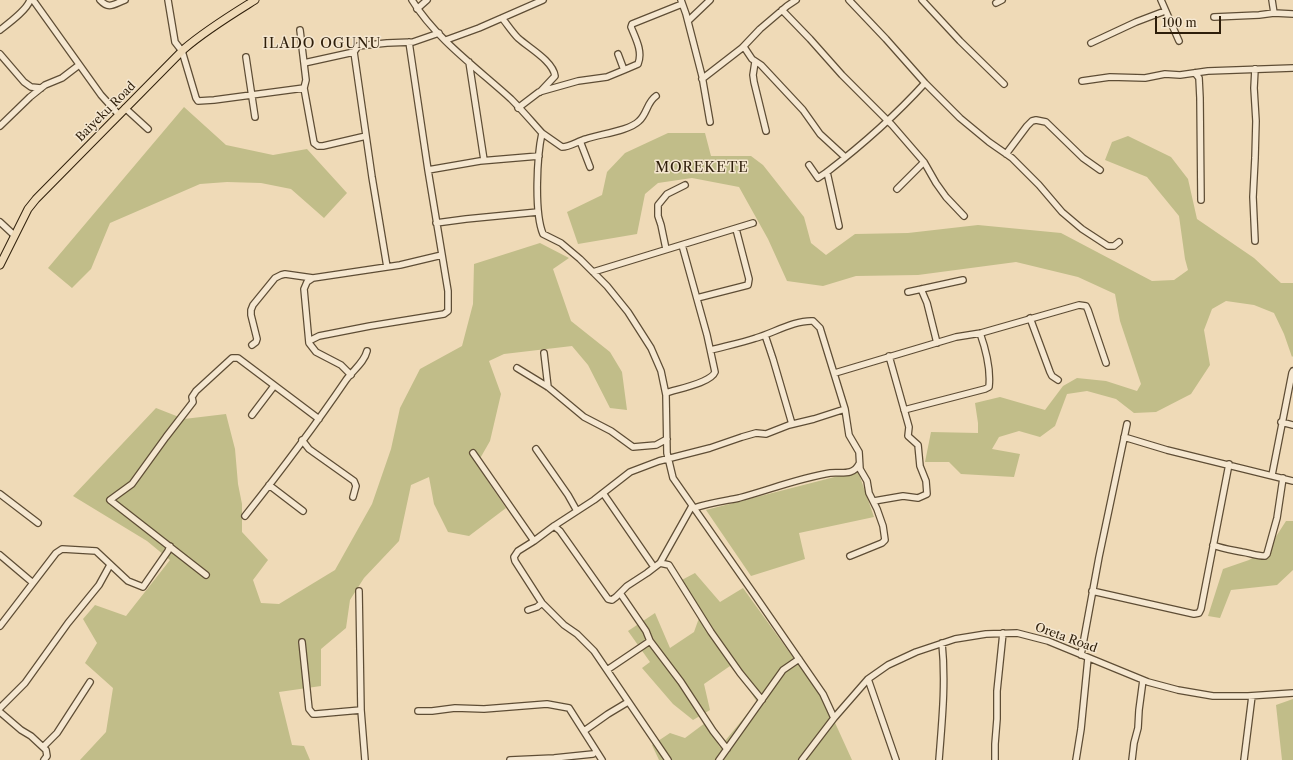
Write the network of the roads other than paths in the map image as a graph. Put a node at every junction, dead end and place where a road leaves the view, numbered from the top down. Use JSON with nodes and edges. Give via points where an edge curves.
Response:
{"nodes":[{"id":1,"x":100,"y":0,"type":"edge"},
{"id":2,"x":125,"y":0,"type":"edge"},
{"id":3,"x":168,"y":0,"type":"edge"},
{"id":4,"x":255,"y":0,"type":"edge"},
{"id":5,"x":543,"y":0,"type":"edge"},
{"id":6,"x":710,"y":0,"type":"edge"},
{"id":7,"x":796,"y":0,"type":"edge"},
{"id":8,"x":849,"y":0,"type":"edge"},
{"id":9,"x":922,"y":0,"type":"edge"},
{"id":10,"x":1161,"y":0,"type":"edge"},
{"id":11,"x":1272,"y":0,"type":"edge"},
{"id":12,"x":412,"y":1,"type":"edge"},
{"id":13,"x":426,"y":1,"type":"edge"},
{"id":14,"x":32,"y":2,"type":"edge"},
{"id":15,"x":682,"y":2,"type":"edge"},
{"id":16,"x":417,"y":9,"type":"junction"},
{"id":17,"x":782,"y":10,"type":"junction"},
{"id":18,"x":1165,"y":11,"type":"junction"},
{"id":19,"x":1274,"y":13,"type":"junction"},
{"id":20,"x":1293,"y":14,"type":"edge"},
{"id":21,"x":1214,"y":17,"type":"dead end"},
{"id":22,"x":502,"y":18,"type":"junction"},
{"id":23,"x":688,"y":22,"type":"junction"},
{"id":24,"x":0,"y":30,"type":"edge"},
{"id":25,"x":300,"y":30,"type":"dead end"},
{"id":26,"x":439,"y":33,"type":"junction"},
{"id":27,"x":446,"y":40,"type":"junction"},
{"id":28,"x":1179,"y":41,"type":"dead end"},
{"id":29,"x":409,"y":42,"type":"junction"},
{"id":30,"x":1091,"y":43,"type":"dead end"},
{"id":31,"x":744,"y":47,"type":"junction"},
{"id":32,"x":182,"y":51,"type":"junction"},
{"id":33,"x":354,"y":52,"type":"junction"},
{"id":34,"x":0,"y":54,"type":"edge"},
{"id":35,"x":618,"y":54,"type":"dead end"},
{"id":36,"x":246,"y":57,"type":"dead end"},
{"id":37,"x":469,"y":62,"type":"junction"},
{"id":38,"x":755,"y":62,"type":"junction"},
{"id":39,"x":304,"y":63,"type":"junction"},
{"id":40,"x":79,"y":65,"type":"junction"},
{"id":41,"x":1293,"y":68,"type":"edge"},
{"id":42,"x":1255,"y":69,"type":"junction"},
{"id":43,"x":624,"y":70,"type":"junction"},
{"id":44,"x":1202,"y":72,"type":"junction"},
{"id":45,"x":1195,"y":73,"type":"junction"},
{"id":46,"x":1199,"y":78,"type":"junction"},
{"id":47,"x":702,"y":79,"type":"junction"},
{"id":48,"x":1082,"y":81,"type":"dead end"},
{"id":49,"x":925,"y":83,"type":"junction"},
{"id":50,"x":1004,"y":84,"type":"dead end"},
{"id":51,"x":41,"y":88,"type":"junction"},
{"id":52,"x":304,"y":88,"type":"junction"},
{"id":53,"x":540,"y":92,"type":"junction"},
{"id":54,"x":251,"y":95,"type":"junction"},
{"id":55,"x":656,"y":96,"type":"dead end"},
{"id":56,"x":125,"y":108,"type":"junction"},
{"id":57,"x":518,"y":108,"type":"junction"},
{"id":58,"x":119,"y":115,"type":"junction"},
{"id":59,"x":255,"y":117,"type":"dead end"},
{"id":60,"x":887,"y":121,"type":"junction"},
{"id":61,"x":710,"y":122,"type":"dead end"},
{"id":62,"x":0,"y":126,"type":"edge"},
{"id":63,"x":148,"y":129,"type":"dead end"},
{"id":64,"x":766,"y":131,"type":"dead end"},
{"id":65,"x":542,"y":133,"type":"junction"},
{"id":66,"x":366,"y":136,"type":"junction"},
{"id":67,"x":580,"y":141,"type":"junction"},
{"id":68,"x":1006,"y":154,"type":"junction"},
{"id":69,"x":539,"y":156,"type":"junction"},
{"id":70,"x":845,"y":157,"type":"junction"},
{"id":71,"x":484,"y":160,"type":"junction"},
{"id":72,"x":924,"y":162,"type":"junction"},
{"id":73,"x":809,"y":165,"type":"dead end"},
{"id":74,"x":590,"y":167,"type":"dead end"},
{"id":75,"x":428,"y":170,"type":"junction"},
{"id":76,"x":1100,"y":170,"type":"dead end"},
{"id":77,"x":827,"y":172,"type":"junction"},
{"id":78,"x":685,"y":185,"type":"dead end"},
{"id":79,"x":898,"y":189,"type":"dead end"},
{"id":80,"x":1202,"y":200,"type":"dead end"},
{"id":81,"x":538,"y":212,"type":"junction"},
{"id":82,"x":964,"y":216,"type":"dead end"},
{"id":83,"x":0,"y":222,"type":"edge"},
{"id":84,"x":436,"y":223,"type":"junction"},
{"id":85,"x":753,"y":223,"type":"dead end"},
{"id":86,"x":839,"y":226,"type":"dead end"},
{"id":87,"x":736,"y":229,"type":"junction"},
{"id":88,"x":14,"y":235,"type":"junction"},
{"id":89,"x":1255,"y":241,"type":"dead end"},
{"id":90,"x":1119,"y":242,"type":"dead end"},
{"id":91,"x":682,"y":245,"type":"junction"},
{"id":92,"x":666,"y":249,"type":"junction"},
{"id":93,"x":442,"y":255,"type":"junction"},
{"id":94,"x":0,"y":265,"type":"edge"},
{"id":95,"x":388,"y":267,"type":"junction"},
{"id":96,"x":593,"y":272,"type":"junction"},
{"id":97,"x":312,"y":278,"type":"junction"},
{"id":98,"x":963,"y":280,"type":"dead end"},
{"id":99,"x":921,"y":289,"type":"junction"},
{"id":100,"x":908,"y":292,"type":"dead end"},
{"id":101,"x":697,"y":298,"type":"junction"},
{"id":102,"x":1030,"y":318,"type":"junction"},
{"id":103,"x":980,"y":333,"type":"junction"},
{"id":104,"x":765,"y":335,"type":"junction"},
{"id":105,"x":309,"y":341,"type":"junction"},
{"id":106,"x":938,"y":343,"type":"junction"},
{"id":107,"x":252,"y":345,"type":"dead end"},
{"id":108,"x":711,"y":350,"type":"junction"},
{"id":109,"x":367,"y":351,"type":"dead end"},
{"id":110,"x":544,"y":353,"type":"dead end"},
{"id":111,"x":889,"y":356,"type":"junction"},
{"id":112,"x":1106,"y":363,"type":"dead end"},
{"id":113,"x":517,"y":368,"type":"dead end"},
{"id":114,"x":1293,"y":371,"type":"edge"},
{"id":115,"x":835,"y":373,"type":"junction"},
{"id":116,"x":351,"y":375,"type":"junction"},
{"id":117,"x":1058,"y":380,"type":"dead end"},
{"id":118,"x":274,"y":386,"type":"junction"},
{"id":119,"x":548,"y":387,"type":"junction"},
{"id":120,"x":666,"y":393,"type":"junction"},
{"id":121,"x":845,"y":409,"type":"junction"},
{"id":122,"x":904,"y":410,"type":"junction"},
{"id":123,"x":252,"y":415,"type":"dead end"},
{"id":124,"x":319,"y":419,"type":"junction"},
{"id":125,"x":1281,"y":422,"type":"junction"},
{"id":126,"x":792,"y":424,"type":"junction"},
{"id":127,"x":1127,"y":424,"type":"dead end"},
{"id":128,"x":1293,"y":425,"type":"edge"},
{"id":129,"x":1124,"y":437,"type":"junction"},
{"id":130,"x":667,"y":439,"type":"junction"},
{"id":131,"x":302,"y":440,"type":"junction"},
{"id":132,"x":536,"y":449,"type":"dead end"},
{"id":133,"x":473,"y":453,"type":"dead end"},
{"id":134,"x":668,"y":460,"type":"junction"},
{"id":135,"x":859,"y":464,"type":"junction"},
{"id":136,"x":1229,"y":464,"type":"junction"},
{"id":137,"x":1272,"y":475,"type":"junction"},
{"id":138,"x":1283,"y":478,"type":"junction"},
{"id":139,"x":1293,"y":481,"type":"edge"},
{"id":140,"x":270,"y":485,"type":"junction"},
{"id":141,"x":603,"y":493,"type":"junction"},
{"id":142,"x":0,"y":494,"type":"edge"},
{"id":143,"x":353,"y":497,"type":"dead end"},
{"id":144,"x":874,"y":501,"type":"junction"},
{"id":145,"x":693,"y":507,"type":"junction"},
{"id":146,"x":302,"y":511,"type":"dead end"},
{"id":147,"x":577,"y":511,"type":"junction"},
{"id":148,"x":245,"y":516,"type":"dead end"},
{"id":149,"x":38,"y":523,"type":"dead end"},
{"id":150,"x":554,"y":526,"type":"junction"},
{"id":151,"x":534,"y":541,"type":"junction"},
{"id":152,"x":1213,"y":545,"type":"junction"},
{"id":153,"x":170,"y":546,"type":"junction"},
{"id":154,"x":1223,"y":549,"type":"junction"},
{"id":155,"x":0,"y":555,"type":"edge"},
{"id":156,"x":850,"y":556,"type":"dead end"},
{"id":157,"x":1211,"y":556,"type":"junction"},
{"id":158,"x":660,"y":563,"type":"junction"},
{"id":159,"x":110,"y":565,"type":"junction"},
{"id":160,"x":654,"y":567,"type":"junction"},
{"id":161,"x":206,"y":575,"type":"dead end"},
{"id":162,"x":33,"y":583,"type":"junction"},
{"id":163,"x":359,"y":591,"type":"dead end"},
{"id":164,"x":1092,"y":591,"type":"junction"},
{"id":165,"x":620,"y":593,"type":"junction"},
{"id":166,"x":542,"y":603,"type":"junction"},
{"id":167,"x":528,"y":610,"type":"dead end"},
{"id":168,"x":0,"y":626,"type":"edge"},
{"id":169,"x":1003,"y":633,"type":"junction"},
{"id":170,"x":650,"y":641,"type":"junction"},
{"id":171,"x":302,"y":642,"type":"dead end"},
{"id":172,"x":942,"y":643,"type":"junction"},
{"id":173,"x":1081,"y":655,"type":"junction"},
{"id":174,"x":1088,"y":658,"type":"junction"},
{"id":175,"x":799,"y":659,"type":"junction"},
{"id":176,"x":607,"y":670,"type":"junction"},
{"id":177,"x":868,"y":679,"type":"junction"},
{"id":178,"x":1143,"y":680,"type":"junction"},
{"id":179,"x":90,"y":682,"type":"dead end"},
{"id":180,"x":1293,"y":693,"type":"edge"},
{"id":181,"x":1252,"y":696,"type":"junction"},
{"id":182,"x":762,"y":700,"type":"junction"},
{"id":183,"x":628,"y":702,"type":"junction"},
{"id":184,"x":0,"y":708,"type":"edge"},
{"id":185,"x":360,"y":710,"type":"junction"},
{"id":186,"x":418,"y":711,"type":"dead end"},
{"id":187,"x":0,"y":712,"type":"edge"},
{"id":188,"x":834,"y":718,"type":"junction"},
{"id":189,"x":584,"y":731,"type":"junction"},
{"id":190,"x":43,"y":747,"type":"junction"},
{"id":191,"x":727,"y":749,"type":"junction"},
{"id":192,"x":593,"y":754,"type":"dead end"},
{"id":193,"x":567,"y":758,"type":"edge"},
{"id":194,"x":44,"y":760,"type":"edge"},
{"id":195,"x":365,"y":760,"type":"edge"},
{"id":196,"x":510,"y":760,"type":"edge"},
{"id":197,"x":602,"y":760,"type":"edge"},
{"id":198,"x":668,"y":760,"type":"edge"},
{"id":199,"x":719,"y":760,"type":"edge"},
{"id":200,"x":802,"y":760,"type":"edge"},
{"id":201,"x":896,"y":760,"type":"edge"},
{"id":202,"x":939,"y":760,"type":"edge"},
{"id":203,"x":995,"y":760,"type":"edge"},
{"id":204,"x":1076,"y":760,"type":"edge"},
{"id":205,"x":1132,"y":760,"type":"edge"},
{"id":206,"x":1244,"y":760,"type":"edge"}],
"edges":[{"from":1,"to":2,"type":"street","via":[[108,6]]},
{"from":3,"to":32,"type":"street","via":[[175,42]]},
{"from":4,"to":32,"type":"main road","name":"Baiyeku Road","via":[[198,37]]},
{"from":5,"to":22,"type":"street"},
{"from":6,"to":23,"type":"street"},
{"from":7,"to":17,"type":"street"},
{"from":8,"to":49,"type":"street"},
{"from":9,"to":50,"type":"street","via":[[960,42]]},
{"from":10,"to":18,"type":"street"},
{"from":11,"to":19,"type":"street"},
{"from":12,"to":13,"type":"street"},
{"from":12,"to":16,"type":"street"},
{"from":13,"to":16,"type":"street"},
{"from":14,"to":24,"type":"street"},
{"from":14,"to":40,"type":"street"},
{"from":15,"to":23,"type":"street"},
{"from":15,"to":43,"type":"street","via":[[632,24],[640,58],[638,64]]},
{"from":16,"to":26,"type":"street"},
{"from":17,"to":31,"type":"street"},
{"from":17,"to":60,"type":"street"},
{"from":18,"to":28,"type":"street"},
{"from":18,"to":30,"type":"street"},
{"from":19,"to":20,"type":"street"},
{"from":19,"to":21,"type":"street"},
{"from":22,"to":27,"type":"street"},
{"from":22,"to":53,"type":"street","via":[[517,37],[553,68],[555,76]]},
{"from":23,"to":47,"type":"street"},
{"from":25,"to":39,"type":"street"},
{"from":26,"to":27,"type":"street"},
{"from":26,"to":29,"type":"street"},
{"from":27,"to":37,"type":"street"},
{"from":29,"to":33,"type":"street","via":[[358,46]]},
{"from":29,"to":75,"type":"street"},
{"from":31,"to":38,"type":"street"},
{"from":31,"to":47,"type":"street"},
{"from":32,"to":54,"type":"street","via":[[198,101]]},
{"from":32,"to":56,"type":"main road","name":"Baiyeku Road"},
{"from":33,"to":39,"type":"street"},
{"from":33,"to":66,"type":"street"},
{"from":34,"to":51,"type":"street","via":[[24,82]]},
{"from":35,"to":43,"type":"street"},
{"from":36,"to":54,"type":"street"},
{"from":37,"to":57,"type":"street"},
{"from":37,"to":71,"type":"street"},
{"from":38,"to":64,"type":"street","via":[[754,82]]},
{"from":38,"to":70,"type":"street","via":[[789,94],[820,134]]},
{"from":39,"to":52,"type":"street"},
{"from":40,"to":51,"type":"street","via":[[62,78]]},
{"from":40,"to":58,"type":"street"},
{"from":41,"to":42,"type":"street"},
{"from":42,"to":44,"type":"street"},
{"from":42,"to":89,"type":"street"},
{"from":43,"to":53,"type":"street","via":[[607,77],[578,81]]},
{"from":44,"to":45,"type":"street"},
{"from":44,"to":46,"type":"street"},
{"from":45,"to":46,"type":"street"},
{"from":45,"to":48,"type":"street","via":[[1145,78],[1110,77]]},
{"from":46,"to":80,"type":"street"},
{"from":47,"to":61,"type":"street"},
{"from":49,"to":60,"type":"street"},
{"from":49,"to":68,"type":"street","via":[[960,118]]},
{"from":51,"to":62,"type":"street"},
{"from":52,"to":54,"type":"street"},
{"from":52,"to":66,"type":"street","via":[[314,143],[323,146]]},
{"from":53,"to":57,"type":"street"},
{"from":54,"to":59,"type":"street"},
{"from":55,"to":67,"type":"street","via":[[651,99],[639,121],[618,131]]},
{"from":56,"to":58,"type":"main road","name":"Baiyeku Road"},
{"from":56,"to":63,"type":"street"},
{"from":57,"to":65,"type":"street"},
{"from":58,"to":88,"type":"main road","name":"Baiyeku Road","via":[[36,199]]},
{"from":60,"to":70,"type":"street"},
{"from":60,"to":72,"type":"street"},
{"from":65,"to":67,"type":"street","via":[[566,147]]},
{"from":65,"to":69,"type":"street"},
{"from":66,"to":95,"type":"street"},
{"from":67,"to":74,"type":"street"},
{"from":68,"to":76,"type":"street","via":[[1027,126],[1036,120],[1046,122],[1083,158]]},
{"from":68,"to":90,"type":"street","via":[[1082,229],[1108,246],[1114,246]]},
{"from":69,"to":71,"type":"street"},
{"from":69,"to":81,"type":"street"},
{"from":70,"to":77,"type":"street"},
{"from":71,"to":75,"type":"street"},
{"from":72,"to":79,"type":"street"},
{"from":72,"to":82,"type":"street","via":[[939,187]]},
{"from":73,"to":77,"type":"street","via":[[818,178]]},
{"from":75,"to":84,"type":"street"},
{"from":77,"to":86,"type":"street"},
{"from":78,"to":92,"type":"street","via":[[667,194],[658,205]]},
{"from":81,"to":84,"type":"street"},
{"from":81,"to":96,"type":"street","via":[[543,234],[561,243]]},
{"from":83,"to":88,"type":"street"},
{"from":84,"to":93,"type":"street"},
{"from":85,"to":87,"type":"street"},
{"from":87,"to":91,"type":"street"},
{"from":87,"to":101,"type":"street","via":[[746,265],[748,285]]},
{"from":88,"to":94,"type":"main road","name":"Baiyeku Road"},
{"from":91,"to":92,"type":"street"},
{"from":91,"to":101,"type":"street"},
{"from":92,"to":96,"type":"street"},
{"from":93,"to":95,"type":"street"},
{"from":93,"to":105,"type":"street","via":[[448,291],[446,313],[319,336]]},
{"from":95,"to":97,"type":"street"},
{"from":96,"to":120,"type":"street","via":[[628,312],[651,348],[661,371]]},
{"from":97,"to":105,"type":"street","via":[[304,289]]},
{"from":97,"to":107,"type":"street","via":[[285,274],[275,278],[251,310],[257,339]]},
{"from":98,"to":99,"type":"street"},
{"from":99,"to":100,"type":"street"},
{"from":99,"to":106,"type":"street"},
{"from":101,"to":108,"type":"street"},
{"from":102,"to":103,"type":"street"},
{"from":102,"to":112,"type":"street","via":[[1079,305],[1086,306]]},
{"from":102,"to":117,"type":"street","via":[[1046,363],[1052,376]]},
{"from":103,"to":106,"type":"street"},
{"from":103,"to":122,"type":"street","via":[[986,350],[989,387]]},
{"from":104,"to":108,"type":"street"},
{"from":104,"to":115,"type":"street","via":[[786,326],[813,321],[820,328]]},
{"from":104,"to":126,"type":"street"},
{"from":105,"to":116,"type":"street","via":[[316,352],[341,365]]},
{"from":106,"to":111,"type":"street"},
{"from":108,"to":120,"type":"street","via":[[714,375],[707,380]]},
{"from":109,"to":116,"type":"street","via":[[365,359]]},
{"from":110,"to":119,"type":"street"},
{"from":111,"to":115,"type":"street"},
{"from":111,"to":122,"type":"street"},
{"from":113,"to":119,"type":"street"},
{"from":114,"to":125,"type":"street"},
{"from":115,"to":121,"type":"street"},
{"from":116,"to":124,"type":"street"},
{"from":118,"to":123,"type":"street"},
{"from":118,"to":124,"type":"street"},
{"from":118,"to":153,"type":"street","via":[[238,358],[232,358],[196,391],[192,397],[193,402],[132,484],[110,500]]},
{"from":119,"to":130,"type":"street","via":[[584,417],[611,431],[633,447],[656,445]]},
{"from":120,"to":130,"type":"street"},
{"from":121,"to":126,"type":"street"},
{"from":121,"to":135,"type":"street","via":[[849,435],[859,452]]},
{"from":122,"to":144,"type":"street","via":[[909,427],[908,436],[918,444],[927,494],[918,498],[903,496]]},
{"from":124,"to":131,"type":"street"},
{"from":125,"to":128,"type":"street"},
{"from":125,"to":137,"type":"street"},
{"from":126,"to":134,"type":"street","via":[[766,434],[742,437]]},
{"from":127,"to":129,"type":"street"},
{"from":129,"to":136,"type":"street"},
{"from":129,"to":164,"type":"street"},
{"from":130,"to":134,"type":"street"},
{"from":131,"to":140,"type":"street"},
{"from":131,"to":143,"type":"street","via":[[309,449],[354,481],[356,486]]},
{"from":132,"to":147,"type":"street"},
{"from":133,"to":151,"type":"street"},
{"from":134,"to":141,"type":"street","via":[[630,472]]},
{"from":134,"to":145,"type":"street","via":[[673,478]]},
{"from":135,"to":144,"type":"street"},
{"from":135,"to":145,"type":"street","via":[[852,472],[800,480],[738,498]]},
{"from":136,"to":137,"type":"street"},
{"from":136,"to":152,"type":"street"},
{"from":137,"to":138,"type":"street"},
{"from":138,"to":139,"type":"street"},
{"from":138,"to":154,"type":"street","via":[[1277,518],[1267,554],[1255,555]]},
{"from":140,"to":146,"type":"street"},
{"from":140,"to":148,"type":"street"},
{"from":141,"to":147,"type":"street"},
{"from":141,"to":160,"type":"street"},
{"from":142,"to":149,"type":"street"},
{"from":144,"to":156,"type":"street","via":[[883,526],[884,541],[880,545]]},
{"from":145,"to":158,"type":"street"},
{"from":145,"to":175,"type":"street"},
{"from":147,"to":150,"type":"street"},
{"from":150,"to":151,"type":"street"},
{"from":150,"to":165,"type":"street","via":[[608,599],[613,599]]},
{"from":151,"to":166,"type":"street","via":[[518,551],[514,559]]},
{"from":152,"to":154,"type":"street"},
{"from":152,"to":157,"type":"street"},
{"from":153,"to":159,"type":"street","via":[[143,587],[128,582]]},
{"from":153,"to":161,"type":"street"},
{"from":154,"to":157,"type":"street"},
{"from":155,"to":162,"type":"street"},
{"from":157,"to":164,"type":"street","via":[[1199,613]]},
{"from":158,"to":160,"type":"street"},
{"from":158,"to":182,"type":"street","via":[[669,565],[720,644]]},
{"from":159,"to":162,"type":"street","via":[[96,551],[62,549]]},
{"from":159,"to":184,"type":"street","via":[[99,585],[25,683]]},
{"from":160,"to":165,"type":"street"},
{"from":162,"to":168,"type":"street"},
{"from":163,"to":185,"type":"street"},
{"from":164,"to":173,"type":"street"},
{"from":165,"to":170,"type":"street"},
{"from":166,"to":167,"type":"street"},
{"from":166,"to":176,"type":"street","via":[[594,651]]},
{"from":169,"to":172,"type":"street","name":"Oreta Road"},
{"from":169,"to":173,"type":"street","name":"Oreta Road","via":[[1017,633],[1048,641]]},
{"from":169,"to":203,"type":"street","via":[[997,691]]},
{"from":170,"to":176,"type":"street"},
{"from":170,"to":191,"type":"street"},
{"from":171,"to":185,"type":"street","via":[[309,710],[316,714]]},
{"from":172,"to":177,"type":"street","name":"Oreta Road","via":[[888,665]]},
{"from":172,"to":202,"type":"street","via":[[944,695]]},
{"from":173,"to":174,"type":"street","name":"Oreta Road"},
{"from":174,"to":178,"type":"street","name":"Oreta Road"},
{"from":174,"to":204,"type":"street"},
{"from":175,"to":182,"type":"street","via":[[783,670]]},
{"from":175,"to":188,"type":"street"},
{"from":176,"to":183,"type":"street"},
{"from":177,"to":188,"type":"street","name":"Oreta Road"},
{"from":177,"to":201,"type":"street"},
{"from":178,"to":181,"type":"street","name":"Oreta Road","via":[[1206,695]]},
{"from":178,"to":205,"type":"street"},
{"from":179,"to":190,"type":"street","via":[[57,733]]},
{"from":180,"to":181,"type":"street","name":"Oreta Road"},
{"from":181,"to":206,"type":"street"},
{"from":182,"to":191,"type":"street"},
{"from":183,"to":189,"type":"street"},
{"from":183,"to":198,"type":"street"},
{"from":185,"to":195,"type":"street"},
{"from":186,"to":189,"type":"street","via":[[547,704],[569,708]]},
{"from":187,"to":190,"type":"street"},
{"from":188,"to":200,"type":"street","name":"Oreta Road"},
{"from":189,"to":197,"type":"street"},
{"from":190,"to":194,"type":"street","via":[[47,754]]},
{"from":191,"to":199,"type":"street"},
{"from":192,"to":193,"type":"street"},
{"from":193,"to":196,"type":"street"}]}
